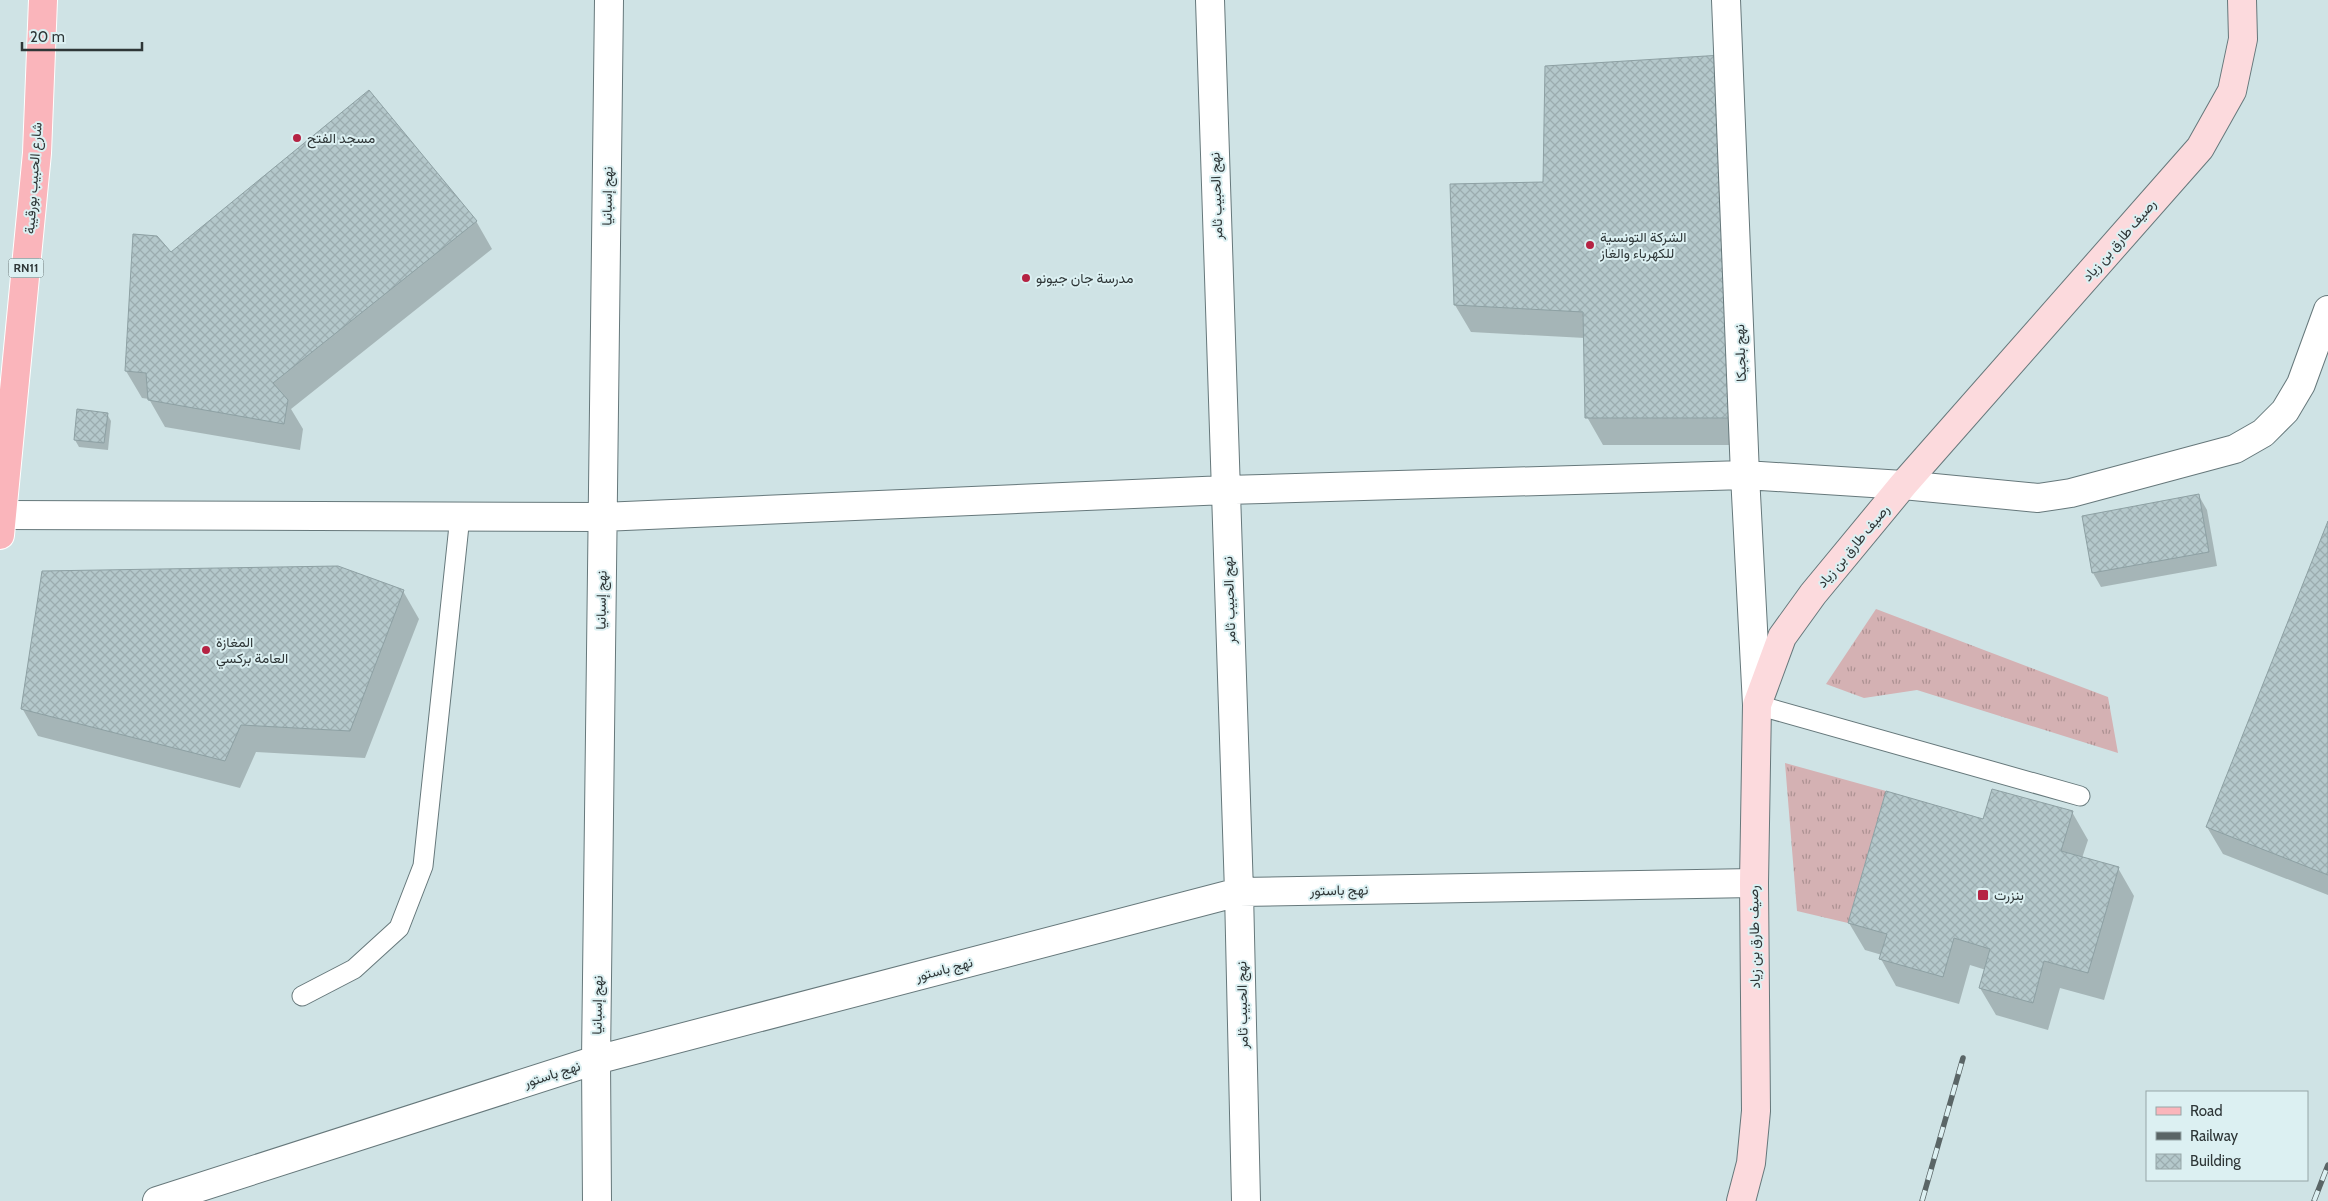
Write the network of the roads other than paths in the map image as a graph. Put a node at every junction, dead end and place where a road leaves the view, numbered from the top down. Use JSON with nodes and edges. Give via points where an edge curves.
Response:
{"nodes":[{"id":1,"x":43,"y":0,"type":"edge"},
{"id":2,"x":609,"y":0,"type":"edge"},
{"id":3,"x":1210,"y":0,"type":"edge"},
{"id":4,"x":1726,"y":0,"type":"edge"},
{"id":5,"x":2242,"y":0,"type":"edge"},
{"id":6,"x":2328,"y":310,"type":"edge"},
{"id":7,"x":1745,"y":475,"type":"junction"},
{"id":8,"x":1904,"y":485,"type":"junction"},
{"id":9,"x":1226,"y":490,"type":"junction"},
{"id":10,"x":460,"y":516,"type":"junction"},
{"id":11,"x":602,"y":517,"type":"junction"},
{"id":12,"x":2,"y":525,"type":"edge"},
{"id":13,"x":1757,"y":705,"type":"junction"},
{"id":14,"x":2080,"y":796,"type":"dead end"},
{"id":15,"x":1754,"y":883,"type":"junction"},
{"id":16,"x":1239,"y":892,"type":"junction"},
{"id":17,"x":302,"y":996,"type":"dead end"},
{"id":18,"x":596,"y":1060,"type":"junction"},
{"id":19,"x":168,"y":1199,"type":"edge"},
{"id":20,"x":597,"y":1201,"type":"edge"},
{"id":21,"x":1246,"y":1201,"type":"edge"},
{"id":22,"x":1741,"y":1201,"type":"edge"}],
"edges":[{"from":1,"to":12,"type":"main road","name":"شارع الحبيب بورقيبة","number":"RN11","via":[[37,153]]},
{"from":2,"to":11,"type":"street","name":"نهج إسبانيا"},
{"from":3,"to":9,"type":"street","name":"نهج الحبيب ثامر"},
{"from":4,"to":7,"type":"street","name":"نهج بلجيكا"},
{"from":5,"to":8,"type":"main road","name":"رصيف طارق بن زياد","via":[[2243,39],[2232,91],[2200,148]]},
{"from":6,"to":8,"type":"street","via":[[2302,384],[2284,411],[2263,433],[2234,449],[2071,493],[2038,498]]},
{"from":7,"to":8,"type":"street"},
{"from":7,"to":9,"type":"street"},
{"from":7,"to":13,"type":"street","name":"نهج بلجيكا"},
{"from":8,"to":13,"type":"main road","name":"رصيف طارق بن زياد","via":[[1813,594],[1782,637]]},
{"from":9,"to":11,"type":"street"},
{"from":9,"to":16,"type":"street","name":"نهج الحبيب ثامر"},
{"from":10,"to":11,"type":"street"},
{"from":10,"to":12,"type":"street"},
{"from":10,"to":17,"type":"lane","via":[[423,866],[399,928],[354,969]]},
{"from":11,"to":18,"type":"street","name":"نهج إسبانيا"},
{"from":13,"to":14,"type":"lane"},
{"from":13,"to":15,"type":"main road","name":"رصيف طارق بن زياد"},
{"from":15,"to":16,"type":"street","name":"نهج باستور"},
{"from":15,"to":22,"type":"main road","name":"رصيف طارق بن زياد","via":[[1756,1111],[1750,1163]]},
{"from":16,"to":18,"type":"street","name":"نهج باستور"},
{"from":16,"to":21,"type":"street","name":"نهج الحبيب ثامر"},
{"from":18,"to":19,"type":"street","name":"نهج باستور"},
{"from":18,"to":20,"type":"street","name":"نهج إسبانيا"}]}
